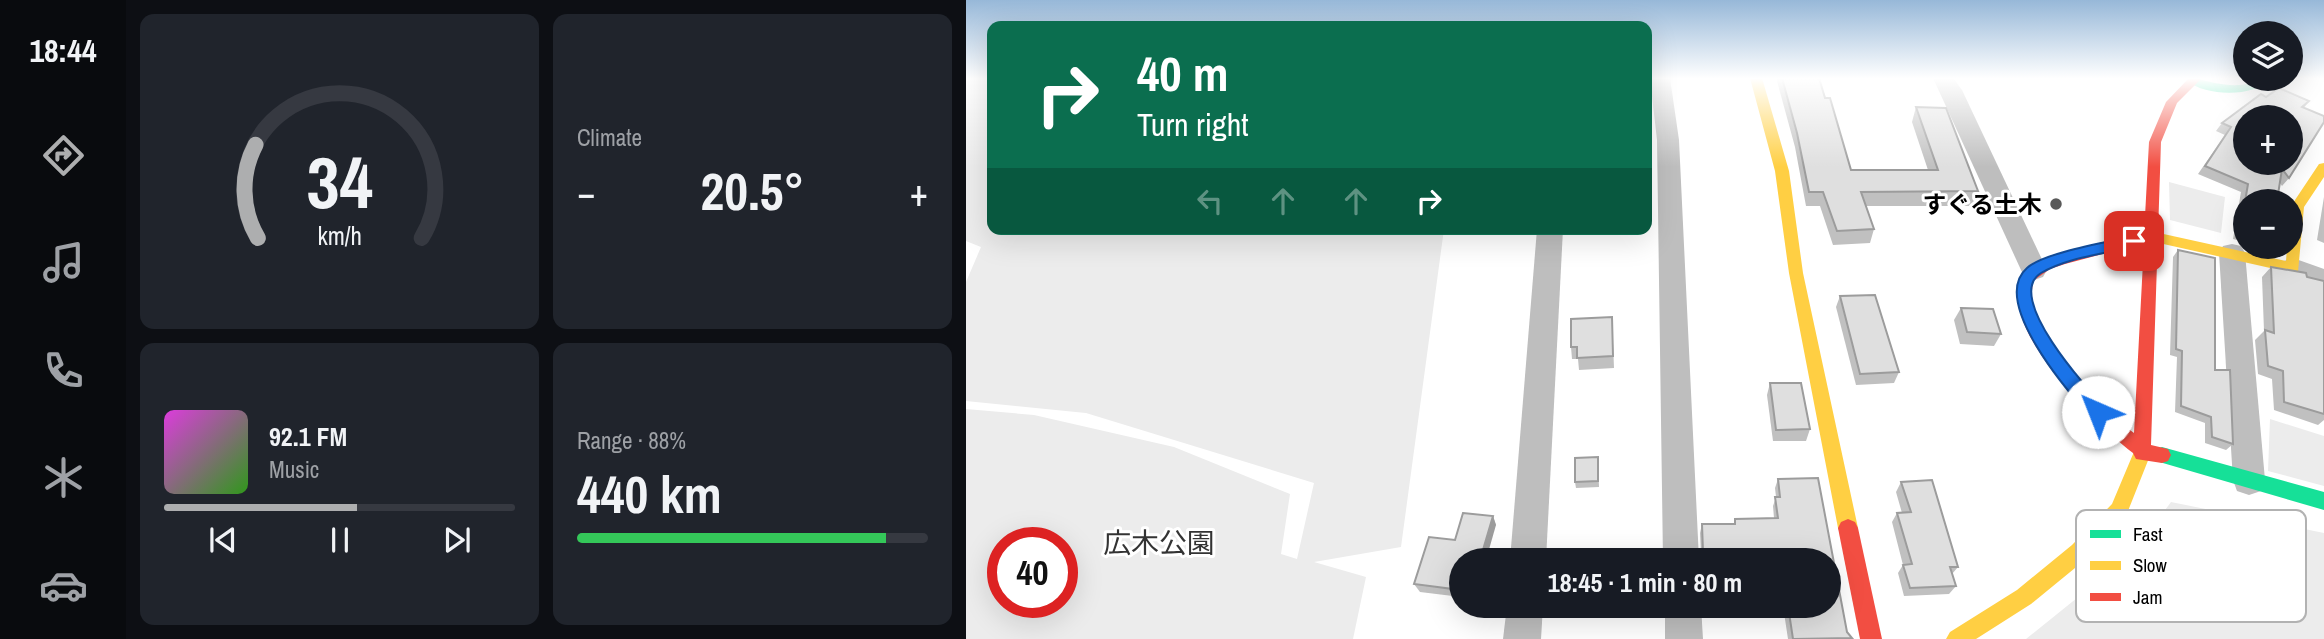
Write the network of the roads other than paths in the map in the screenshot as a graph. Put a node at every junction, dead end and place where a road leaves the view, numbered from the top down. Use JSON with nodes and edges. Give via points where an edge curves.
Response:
{"nodes":[{"id":1,"x":1664,"y":108,"type":"edge"},
{"id":2,"x":1764,"y":108,"type":"edge"},
{"id":3,"x":1959,"y":108,"type":"edge"},
{"id":4,"x":2170,"y":108,"type":"edge"},
{"id":5,"x":2324,"y":167,"type":"edge"},
{"id":6,"x":1550,"y":235,"type":"edge"},
{"id":7,"x":2150,"y":236,"type":"junction"},
{"id":8,"x":2232,"y":253,"type":"junction"},
{"id":9,"x":2293,"y":268,"type":"junction"},
{"id":10,"x":2034,"y":270,"type":"junction"},
{"id":11,"x":2324,"y":279,"type":"edge"},
{"id":12,"x":2143,"y":450,"type":"junction"},
{"id":13,"x":2249,"y":480,"type":"junction"},
{"id":14,"x":2324,"y":501,"type":"edge"},
{"id":15,"x":2119,"y":510,"type":"edge"},
{"id":16,"x":1529,"y":548,"type":"edge"},
{"id":17,"x":1681,"y":548,"type":"edge"},
{"id":18,"x":2076,"y":554,"type":"edge"},
{"id":19,"x":1524,"y":618,"type":"edge"},
{"id":20,"x":1683,"y":618,"type":"edge"},
{"id":21,"x":1522,"y":639,"type":"edge"},
{"id":22,"x":1684,"y":639,"type":"edge"},
{"id":23,"x":1871,"y":639,"type":"edge"},
{"id":24,"x":1957,"y":639,"type":"edge"}],
"edges":[{"from":1,"to":17,"type":"street"},
{"from":2,"to":23,"type":"street","via":[[1782,171],[1796,273]]},
{"from":3,"to":10,"type":"street"},
{"from":4,"to":7,"type":"street","via":[[2155,142]]},
{"from":5,"to":9,"type":"street","via":[[2297,207]]},
{"from":6,"to":16,"type":"street"},
{"from":7,"to":8,"type":"street"},
{"from":7,"to":10,"type":"street"},
{"from":7,"to":12,"type":"street"},
{"from":8,"to":9,"type":"street"},
{"from":8,"to":13,"type":"street"},
{"from":9,"to":11,"type":"street"},
{"from":10,"to":12,"type":"street","via":[[2026,279],[2024,296],[2029,318],[2070,383]]},
{"from":12,"to":13,"type":"street"},
{"from":12,"to":15,"type":"street"},
{"from":13,"to":14,"type":"street"},
{"from":18,"to":24,"type":"street","via":[[2024,597]]},
{"from":19,"to":21,"type":"street"},
{"from":20,"to":22,"type":"street"}]}
